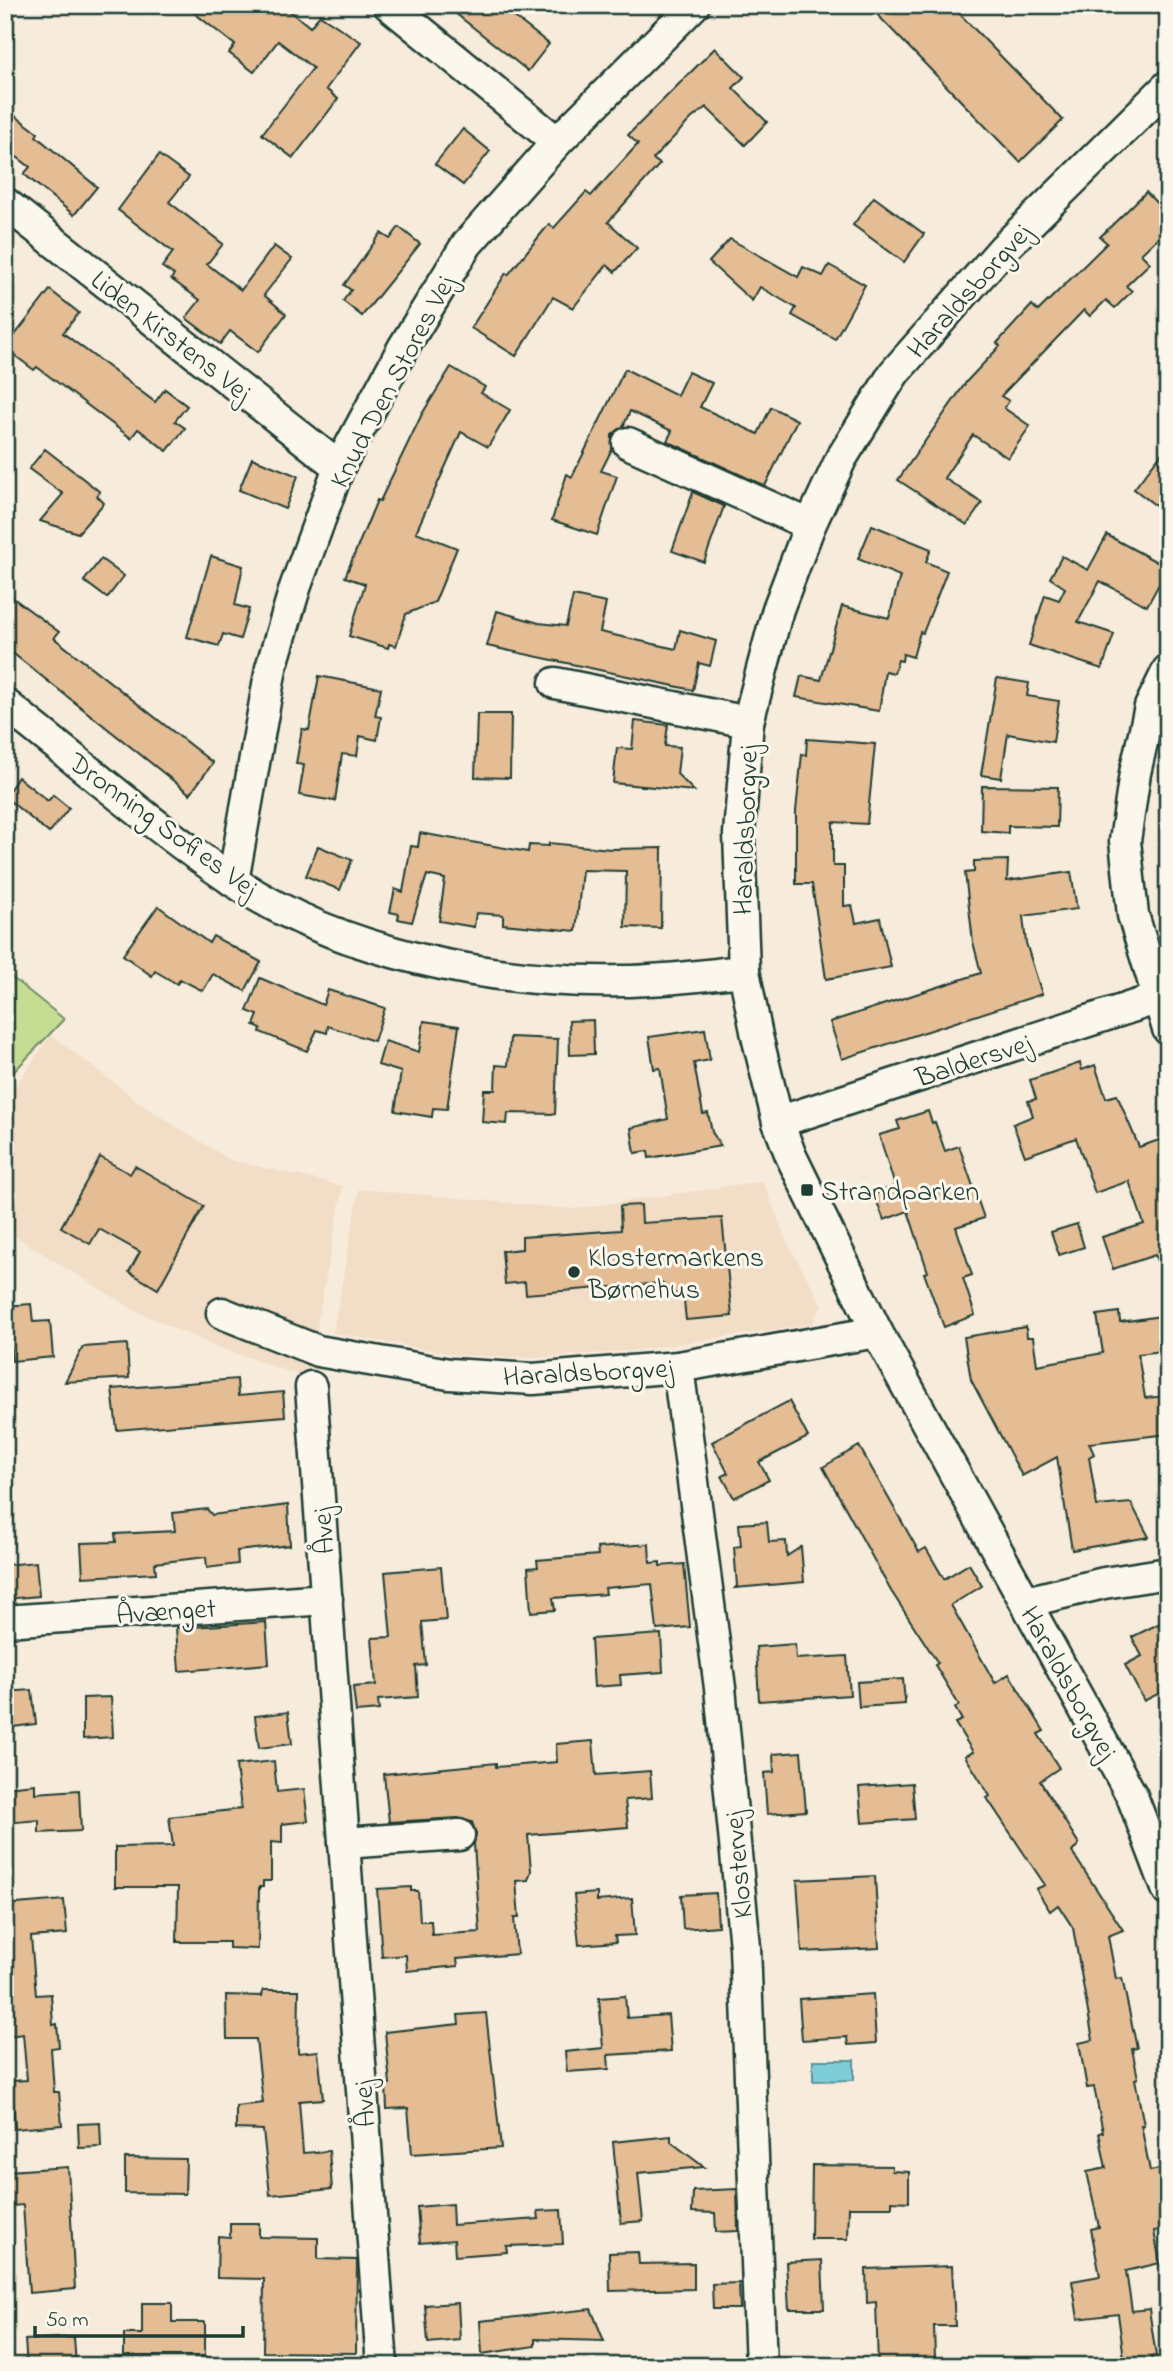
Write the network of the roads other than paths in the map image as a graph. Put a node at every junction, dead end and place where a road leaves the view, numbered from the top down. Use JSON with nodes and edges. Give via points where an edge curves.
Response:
{"nodes":[{"id":1,"x":389,"y":5,"type":"edge"},
{"id":2,"x":694,"y":5,"type":"edge"},
{"id":3,"x":1168,"y":86,"type":"edge"},
{"id":4,"x":557,"y":142,"type":"junction"},
{"id":5,"x":5,"y":203,"type":"edge"},
{"id":6,"x":628,"y":443,"type":"dead end"},
{"id":7,"x":339,"y":467,"type":"junction"},
{"id":8,"x":810,"y":526,"type":"junction"},
{"id":9,"x":1168,"y":670,"type":"edge"},
{"id":10,"x":555,"y":683,"type":"dead end"},
{"id":11,"x":5,"y":704,"type":"edge"},
{"id":12,"x":748,"y":722,"type":"junction"},
{"id":13,"x":233,"y":881,"type":"junction"},
{"id":14,"x":744,"y":971,"type":"junction"},
{"id":15,"x":1163,"y":997,"type":"edge"},
{"id":16,"x":1168,"y":1029,"type":"edge"},
{"id":17,"x":778,"y":1122,"type":"junction"},
{"id":18,"x":222,"y":1313,"type":"dead end"},
{"id":19,"x":877,"y":1332,"type":"junction"},
{"id":20,"x":678,"y":1367,"type":"junction"},
{"id":21,"x":311,"y":1387,"type":"dead end"},
{"id":22,"x":1168,"y":1573,"type":"edge"},
{"id":23,"x":327,"y":1599,"type":"junction"},
{"id":24,"x":1026,"y":1602,"type":"junction"},
{"id":25,"x":5,"y":1620,"type":"edge"},
{"id":26,"x":459,"y":1835,"type":"dead end"},
{"id":27,"x":344,"y":1843,"type":"junction"},
{"id":28,"x":1168,"y":1891,"type":"edge"},
{"id":29,"x":382,"y":2366,"type":"edge"},
{"id":30,"x":761,"y":2366,"type":"edge"}],
"edges":[{"from":1,"to":4,"type":"street"},
{"from":2,"to":4,"type":"street","name":"Knud Den Stores Vej"},
{"from":3,"to":8,"type":"street","name":"Haraldsborgvej","via":[[1003,249],[894,373],[841,459]]},
{"from":4,"to":7,"type":"street","name":"Knud Den Stores Vej","via":[[467,244],[403,348]]},
{"from":5,"to":7,"type":"street","name":"Liden Kirstens Vej"},
{"from":6,"to":8,"type":"street"},
{"from":7,"to":13,"type":"street","name":"Knud Den Stores Vej","via":[[271,668]]},
{"from":8,"to":12,"type":"street","name":"Haraldsborgvej","via":[[778,609]]},
{"from":9,"to":15,"type":"street","via":[[1150,707],[1125,841],[1133,915]]},
{"from":10,"to":12,"type":"street","name":"Haraldsborgvej"},
{"from":11,"to":13,"type":"street","name":"Dronning Sofies Vej"},
{"from":12,"to":14,"type":"street","name":"Haraldsborgvej","via":[[739,834]]},
{"from":13,"to":14,"type":"street","name":"Dronning Sofies Vej","via":[[335,933],[432,963],[524,978],[623,981]]},
{"from":14,"to":17,"type":"street","name":"Haraldsborgvej"},
{"from":15,"to":16,"type":"street"},
{"from":15,"to":17,"type":"street","name":"Baldersvej"},
{"from":17,"to":19,"type":"street","name":"Haraldsborgvej"},
{"from":18,"to":20,"type":"street","name":"Haraldsborgvej","via":[[318,1351],[449,1374],[533,1379]]},
{"from":19,"to":20,"type":"street","name":"Haraldsborgvej"},
{"from":19,"to":24,"type":"street","name":"Haraldsborgvej"},
{"from":20,"to":30,"type":"street","name":"Klostervej","via":[[720,1688],[745,1947]]},
{"from":21,"to":23,"type":"street","name":"Åvej"},
{"from":22,"to":24,"type":"street"},
{"from":23,"to":25,"type":"street","name":"Åvænget"},
{"from":23,"to":27,"type":"street","name":"Åvej"},
{"from":24,"to":28,"type":"street","name":"Haraldsborgvej","via":[[1132,1796]]},
{"from":26,"to":27,"type":"street"},
{"from":27,"to":29,"type":"street","name":"Åvej"}]}
